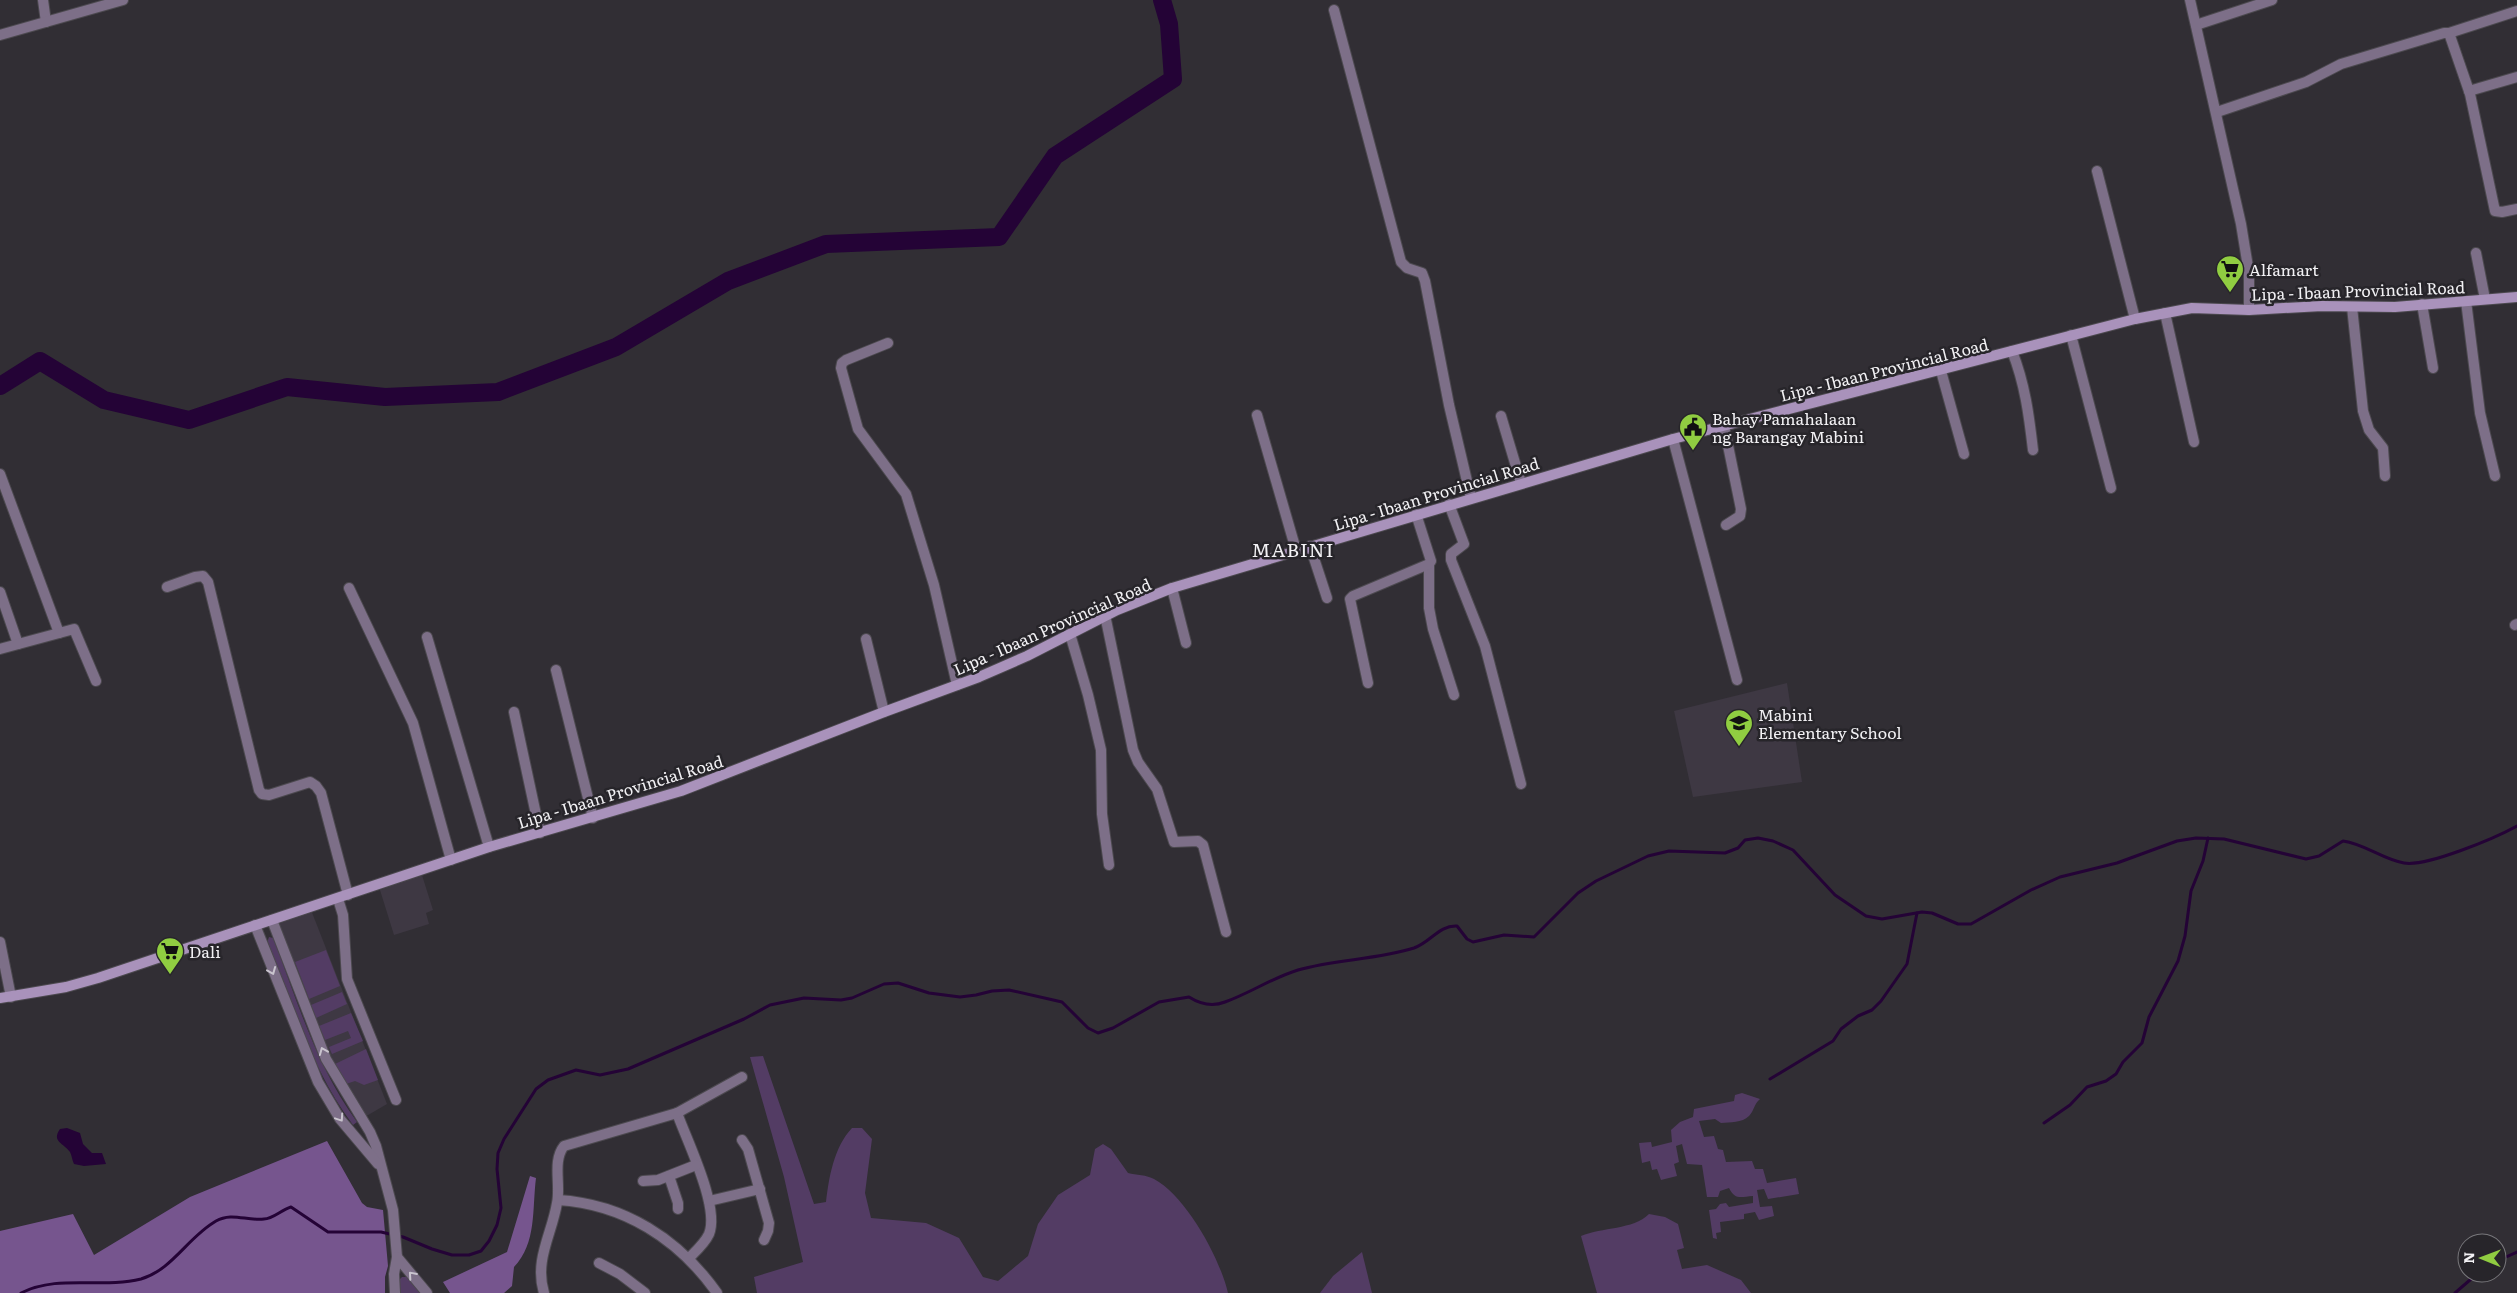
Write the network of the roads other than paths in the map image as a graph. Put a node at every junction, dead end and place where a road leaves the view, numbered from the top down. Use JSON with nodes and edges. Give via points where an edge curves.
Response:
{"nodes":[{"id":1,"x":43,"y":0,"type":"edge"},
{"id":2,"x":123,"y":0,"type":"edge"},
{"id":3,"x":2190,"y":0,"type":"edge"},
{"id":4,"x":2272,"y":0,"type":"edge"},
{"id":5,"x":1334,"y":10,"type":"dead end"},
{"id":6,"x":2517,"y":12,"type":"edge"},
{"id":7,"x":46,"y":22,"type":"junction"},
{"id":8,"x":2196,"y":25,"type":"junction"},
{"id":9,"x":2449,"y":33,"type":"junction"},
{"id":10,"x":0,"y":35,"type":"edge"},
{"id":11,"x":2517,"y":77,"type":"edge"},
{"id":12,"x":2469,"y":91,"type":"junction"},
{"id":13,"x":2217,"y":112,"type":"junction"},
{"id":14,"x":2097,"y":171,"type":"dead end"},
{"id":15,"x":2517,"y":209,"type":"edge"},
{"id":16,"x":2476,"y":253,"type":"dead end"},
{"id":17,"x":2517,"y":297,"type":"edge"},
{"id":18,"x":2485,"y":299,"type":"junction"},
{"id":19,"x":2466,"y":301,"type":"junction"},
{"id":20,"x":2422,"y":304,"type":"junction"},
{"id":21,"x":2352,"y":306,"type":"junction"},
{"id":22,"x":2249,"y":310,"type":"junction"},
{"id":23,"x":2165,"y":313,"type":"junction"},
{"id":24,"x":2135,"y":319,"type":"junction"},
{"id":25,"x":2071,"y":336,"type":"junction"},
{"id":26,"x":888,"y":343,"type":"dead end"},
{"id":27,"x":2012,"y":351,"type":"junction"},
{"id":28,"x":2433,"y":368,"type":"dead end"},
{"id":29,"x":1941,"y":371,"type":"junction"},
{"id":30,"x":1257,"y":415,"type":"dead end"},
{"id":31,"x":1500,"y":416,"type":"dead end"},
{"id":32,"x":1724,"y":426,"type":"junction"},
{"id":33,"x":1673,"y":439,"type":"junction"},
{"id":34,"x":2194,"y":442,"type":"dead end"},
{"id":35,"x":2033,"y":450,"type":"dead end"},
{"id":36,"x":1964,"y":454,"type":"dead end"},
{"id":37,"x":0,"y":474,"type":"edge"},
{"id":38,"x":2385,"y":476,"type":"dead end"},
{"id":39,"x":2495,"y":476,"type":"dead end"},
{"id":40,"x":1521,"y":483,"type":"junction"},
{"id":41,"x":2111,"y":488,"type":"dead end"},
{"id":42,"x":1471,"y":498,"type":"junction"},
{"id":43,"x":1449,"y":504,"type":"junction"},
{"id":44,"x":1416,"y":514,"type":"junction"},
{"id":45,"x":1726,"y":525,"type":"dead end"},
{"id":46,"x":1310,"y":546,"type":"junction"},
{"id":47,"x":1296,"y":550,"type":"junction"},
{"id":48,"x":1429,"y":564,"type":"junction"},
{"id":49,"x":167,"y":587,"type":"dead end"},
{"id":50,"x":349,"y":588,"type":"dead end"},
{"id":51,"x":1172,"y":588,"type":"junction"},
{"id":52,"x":0,"y":592,"type":"edge"},
{"id":53,"x":1327,"y":598,"type":"dead end"},
{"id":54,"x":2,"y":606,"type":"edge"},
{"id":55,"x":1105,"y":616,"type":"junction"},
{"id":56,"x":59,"y":633,"type":"junction"},
{"id":57,"x":1070,"y":634,"type":"junction"},
{"id":58,"x":428,"y":637,"type":"dead end"},
{"id":59,"x":866,"y":639,"type":"dead end"},
{"id":60,"x":1186,"y":643,"type":"dead end"},
{"id":61,"x":18,"y":644,"type":"junction"},
{"id":62,"x":0,"y":649,"type":"edge"},
{"id":63,"x":556,"y":670,"type":"dead end"},
{"id":64,"x":1738,"y":680,"type":"dead end"},
{"id":65,"x":96,"y":681,"type":"dead end"},
{"id":66,"x":1368,"y":683,"type":"dead end"},
{"id":67,"x":957,"y":686,"type":"junction"},
{"id":68,"x":1454,"y":695,"type":"dead end"},
{"id":69,"x":514,"y":712,"type":"dead end"},
{"id":70,"x":884,"y":712,"type":"junction"},
{"id":71,"x":1521,"y":784,"type":"dead end"},
{"id":72,"x":593,"y":818,"type":"junction"},
{"id":73,"x":540,"y":833,"type":"junction"},
{"id":74,"x":489,"y":847,"type":"junction"},
{"id":75,"x":451,"y":860,"type":"junction"},
{"id":76,"x":1109,"y":865,"type":"dead end"},
{"id":77,"x":348,"y":895,"type":"junction"},
{"id":78,"x":338,"y":899,"type":"junction"},
{"id":79,"x":272,"y":920,"type":"junction"},
{"id":80,"x":255,"y":925,"type":"junction"},
{"id":81,"x":1226,"y":932,"type":"dead end"},
{"id":82,"x":0,"y":942,"type":"edge"},
{"id":83,"x":5,"y":997,"type":"edge"},
{"id":84,"x":742,"y":1077,"type":"dead end"},
{"id":85,"x":396,"y":1100,"type":"dead end"},
{"id":86,"x":677,"y":1113,"type":"junction"},
{"id":87,"x":742,"y":1140,"type":"dead end"},
{"id":88,"x":696,"y":1165,"type":"junction"},
{"id":89,"x":381,"y":1168,"type":"junction"},
{"id":90,"x":669,"y":1176,"type":"junction"},
{"id":91,"x":643,"y":1181,"type":"dead end"},
{"id":92,"x":760,"y":1189,"type":"junction"},
{"id":93,"x":558,"y":1200,"type":"junction"},
{"id":94,"x":710,"y":1202,"type":"junction"},
{"id":95,"x":678,"y":1208,"type":"dead end"},
{"id":96,"x":764,"y":1240,"type":"dead end"},
{"id":97,"x":397,"y":1256,"type":"junction"},
{"id":98,"x":690,"y":1258,"type":"junction"},
{"id":99,"x":599,"y":1263,"type":"dead end"},
{"id":100,"x":395,"y":1293,"type":"edge"},
{"id":101,"x":427,"y":1293,"type":"edge"},
{"id":102,"x":544,"y":1293,"type":"edge"},
{"id":103,"x":645,"y":1293,"type":"edge"},
{"id":104,"x":717,"y":1293,"type":"edge"}],
"edges":[{"from":1,"to":7,"type":"street"},
{"from":2,"to":7,"type":"street"},
{"from":3,"to":8,"type":"street"},
{"from":4,"to":8,"type":"street"},
{"from":5,"to":42,"type":"street","via":[[1401,262],[1407,268],[1422,273],[1425,281]]},
{"from":6,"to":9,"type":"street"},
{"from":7,"to":10,"type":"street"},
{"from":8,"to":13,"type":"street"},
{"from":9,"to":12,"type":"street"},
{"from":9,"to":13,"type":"street","via":[[2341,64],[2306,82]]},
{"from":11,"to":12,"type":"street"},
{"from":12,"to":15,"type":"street","via":[[2495,211]]},
{"from":13,"to":22,"type":"street","via":[[2249,273]]},
{"from":14,"to":24,"type":"street"},
{"from":16,"to":18,"type":"street"},
{"from":17,"to":18,"type":"main road","name":"Lipa - Ibaan Provincial Road"},
{"from":18,"to":19,"type":"main road","name":"Lipa - Ibaan Provincial Road"},
{"from":19,"to":20,"type":"main road","name":"Lipa - Ibaan Provincial Road"},
{"from":19,"to":39,"type":"street","via":[[2480,413]]},
{"from":20,"to":21,"type":"main road","name":"Lipa - Ibaan Provincial Road"},
{"from":20,"to":28,"type":"street"},
{"from":21,"to":22,"type":"main road","name":"Lipa - Ibaan Provincial Road"},
{"from":21,"to":38,"type":"street","via":[[2363,411],[2369,430],[2383,448]]},
{"from":22,"to":23,"type":"main road","name":"Lipa - Ibaan Provincial Road","via":[[2192,308]]},
{"from":23,"to":24,"type":"main road","name":"Lipa - Ibaan Provincial Road"},
{"from":23,"to":34,"type":"street"},
{"from":24,"to":25,"type":"main road","name":"Lipa - Ibaan Provincial Road"},
{"from":25,"to":27,"type":"main road","name":"Lipa - Ibaan Provincial Road"},
{"from":25,"to":41,"type":"street"},
{"from":26,"to":67,"type":"street","via":[[846,360],[841,368],[858,429],[906,494],[934,585]]},
{"from":27,"to":29,"type":"main road","name":"Lipa - Ibaan Provincial Road"},
{"from":27,"to":35,"type":"street","via":[[2026,392]]},
{"from":29,"to":32,"type":"main road","name":"Lipa - Ibaan Provincial Road"},
{"from":29,"to":36,"type":"street"},
{"from":30,"to":47,"type":"street"},
{"from":31,"to":40,"type":"street"},
{"from":32,"to":33,"type":"main road","name":"Lipa - Ibaan Provincial Road"},
{"from":32,"to":45,"type":"street","via":[[1741,509],[1740,516]]},
{"from":33,"to":40,"type":"main road","name":"Lipa - Ibaan Provincial Road"},
{"from":33,"to":64,"type":"street"},
{"from":37,"to":56,"type":"street"},
{"from":40,"to":42,"type":"main road","name":"Lipa - Ibaan Provincial Road"},
{"from":42,"to":43,"type":"main road","name":"Lipa - Ibaan Provincial Road"},
{"from":43,"to":44,"type":"main road","name":"Lipa - Ibaan Provincial Road"},
{"from":43,"to":71,"type":"street","via":[[1464,544],[1451,554],[1451,560],[1485,646]]},
{"from":44,"to":46,"type":"main road","name":"Lipa - Ibaan Provincial Road"},
{"from":44,"to":48,"type":"street","via":[[1431,561]]},
{"from":46,"to":47,"type":"main road","name":"Lipa - Ibaan Provincial Road"},
{"from":46,"to":53,"type":"street"},
{"from":47,"to":51,"type":"main road","name":"Lipa - Ibaan Provincial Road"},
{"from":48,"to":66,"type":"street","via":[[1350,600]]},
{"from":48,"to":68,"type":"street","via":[[1429,608],[1433,630]]},
{"from":49,"to":77,"type":"street","via":[[203,576],[208,582],[259,790],[269,795],[310,782],[316,786],[321,793]]},
{"from":50,"to":75,"type":"street","via":[[414,723]]},
{"from":51,"to":55,"type":"main road","name":"Lipa - Ibaan Provincial Road"},
{"from":51,"to":60,"type":"street"},
{"from":52,"to":54,"type":"street"},
{"from":54,"to":61,"type":"street"},
{"from":55,"to":57,"type":"main road","name":"Lipa - Ibaan Provincial Road"},
{"from":55,"to":81,"type":"street","via":[[1133,750],[1157,789],[1174,842],[1198,841],[1203,844]]},
{"from":56,"to":61,"type":"street"},
{"from":56,"to":65,"type":"street","via":[[74,629]]},
{"from":57,"to":67,"type":"main road","name":"Lipa - Ibaan Provincial Road","via":[[1000,669]]},
{"from":57,"to":76,"type":"street","via":[[1101,750],[1102,814]]},
{"from":58,"to":74,"type":"street"},
{"from":59,"to":70,"type":"street"},
{"from":61,"to":62,"type":"street"},
{"from":63,"to":72,"type":"street"},
{"from":67,"to":70,"type":"main road","name":"Lipa - Ibaan Provincial Road"},
{"from":69,"to":73,"type":"street"},
{"from":70,"to":72,"type":"main road","name":"Lipa - Ibaan Provincial Road","via":[[681,791]]},
{"from":72,"to":73,"type":"main road","name":"Lipa - Ibaan Provincial Road"},
{"from":73,"to":74,"type":"main road","name":"Lipa - Ibaan Provincial Road"},
{"from":74,"to":75,"type":"main road","name":"Lipa - Ibaan Provincial Road"},
{"from":75,"to":77,"type":"main road","name":"Lipa - Ibaan Provincial Road"},
{"from":77,"to":78,"type":"main road","name":"Lipa - Ibaan Provincial Road"},
{"from":78,"to":79,"type":"main road","name":"Lipa - Ibaan Provincial Road"},
{"from":78,"to":85,"type":"street","via":[[343,915],[347,979]]},
{"from":79,"to":80,"type":"main road","name":"Lipa - Ibaan Provincial Road"},
{"from":89,"to":79,"type":"street","one_way":true,"via":[[370,1132],[326,1059]]},
{"from":80,"to":83,"type":"main road","name":"Lipa - Ibaan Provincial Road","via":[[82,983]]},
{"from":80,"to":89,"type":"street","one_way":true,"via":[[318,1082],[340,1119]]},
{"from":82,"to":83,"type":"street"},
{"from":84,"to":86,"type":"street"},
{"from":86,"to":88,"type":"street"},
{"from":86,"to":93,"type":"street","via":[[564,1146],[559,1160]]},
{"from":87,"to":92,"type":"street","via":[[748,1149]]},
{"from":88,"to":90,"type":"street"},
{"from":88,"to":94,"type":"street"},
{"from":89,"to":97,"type":"street","via":[[393,1210]]},
{"from":90,"to":91,"type":"street"},
{"from":90,"to":95,"type":"street"},
{"from":92,"to":94,"type":"street"},
{"from":92,"to":96,"type":"street","via":[[769,1223]]},
{"from":93,"to":98,"type":"street","via":[[590,1203],[623,1214],[660,1234]]},
{"from":93,"to":102,"type":"street","via":[[540,1266]]},
{"from":94,"to":98,"type":"street","via":[[708,1235]]},
{"from":97,"to":100,"type":"street"},
{"from":101,"to":97,"type":"street","one_way":true},
{"from":98,"to":104,"type":"street"},
{"from":99,"to":103,"type":"street"}]}
